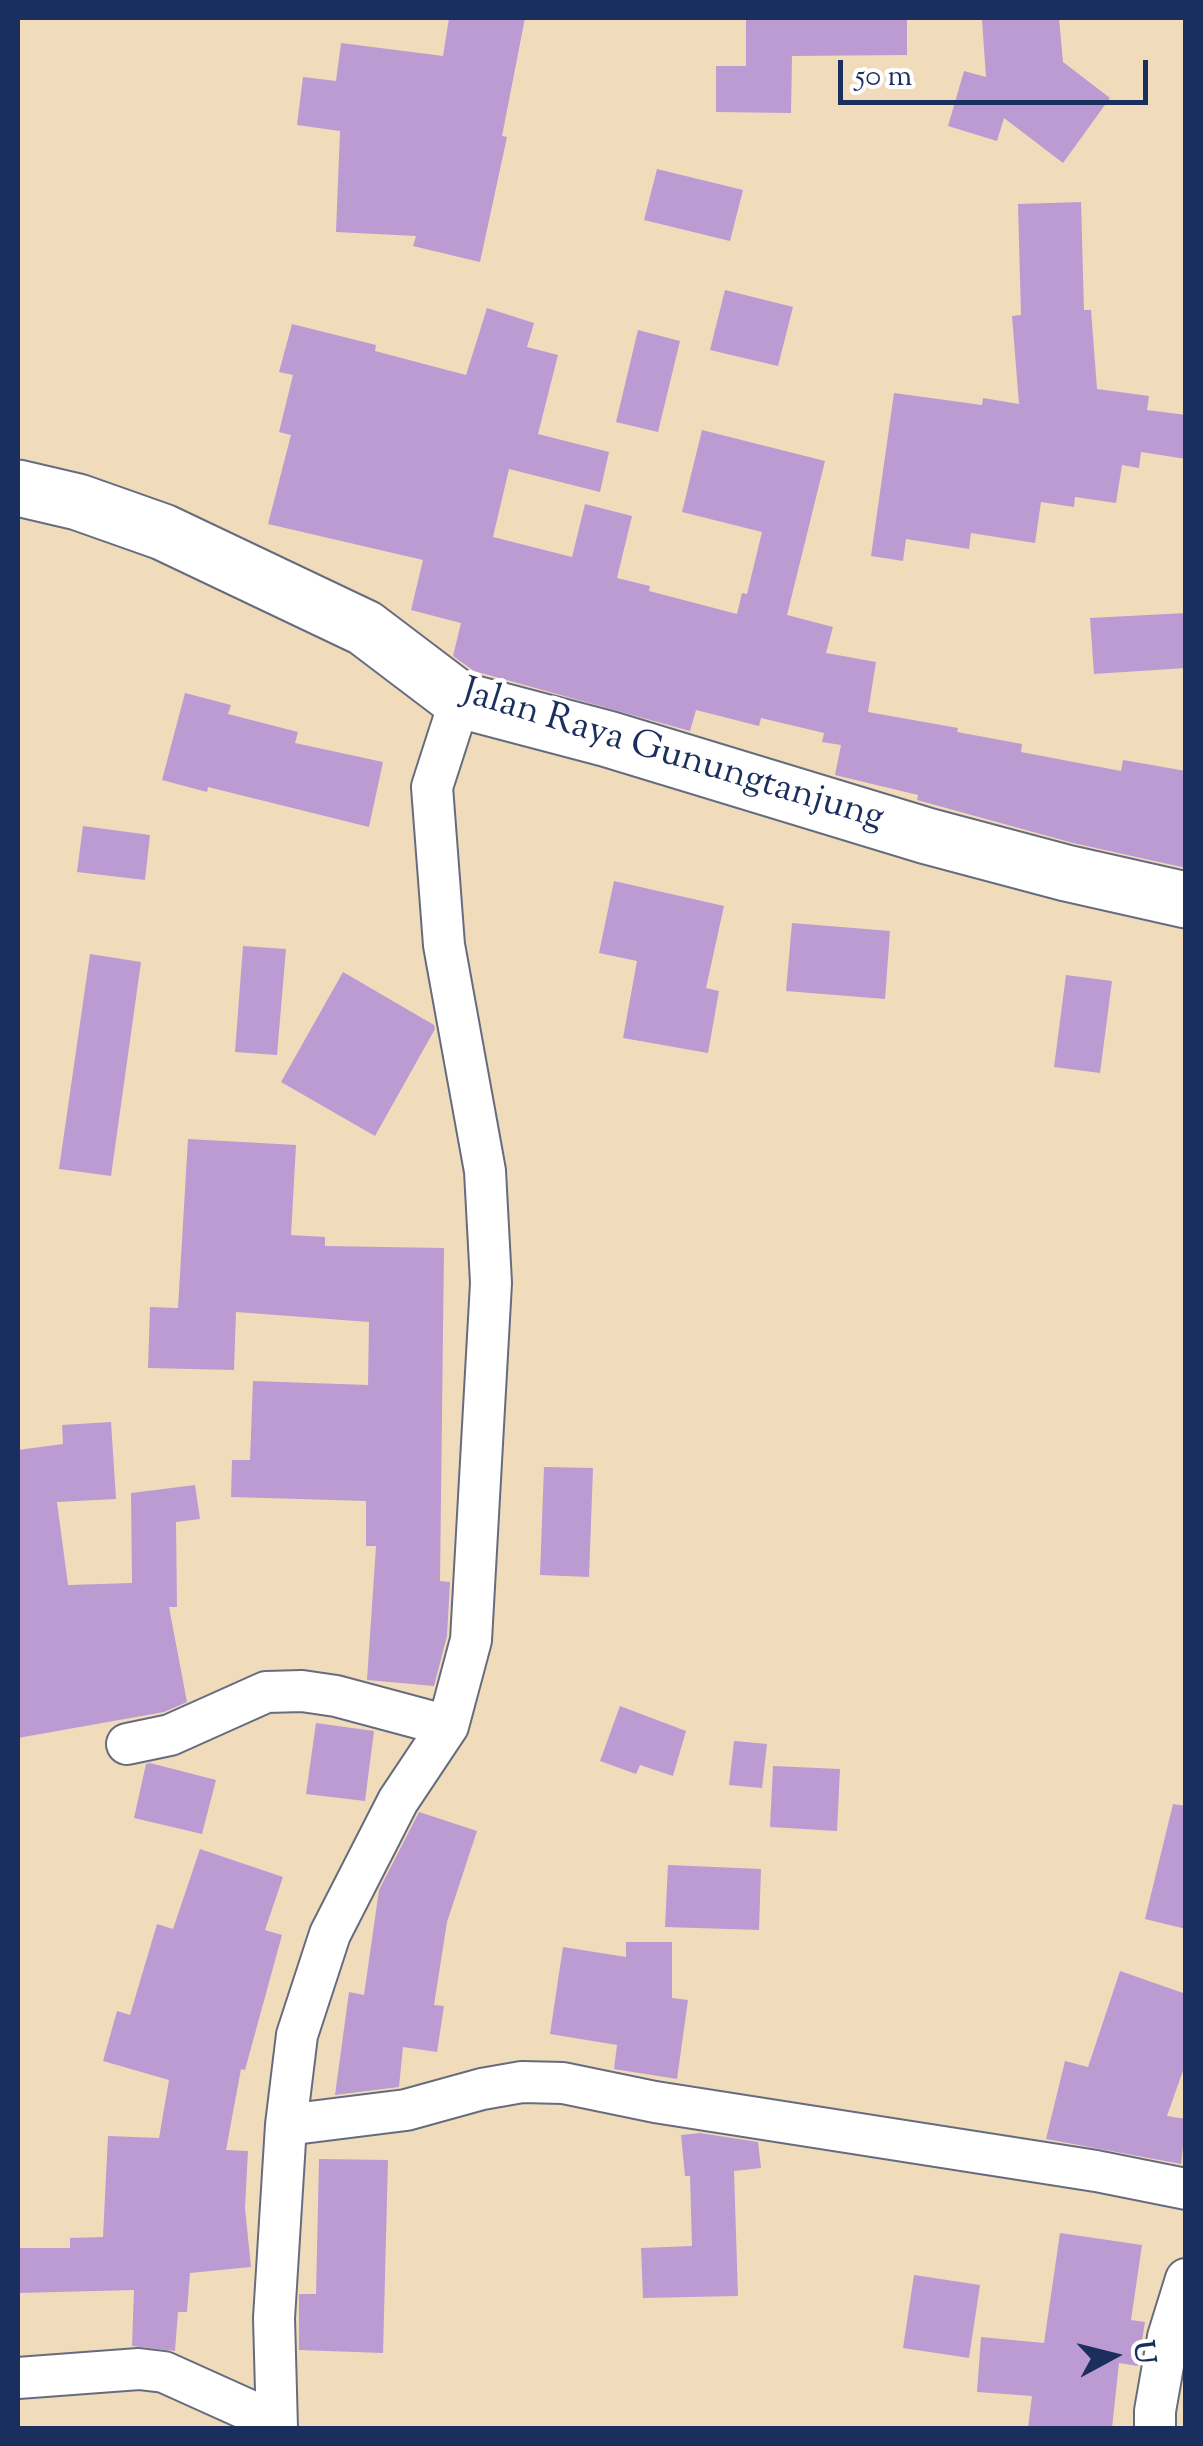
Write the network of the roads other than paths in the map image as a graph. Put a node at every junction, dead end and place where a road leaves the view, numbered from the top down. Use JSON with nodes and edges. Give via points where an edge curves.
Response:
{"nodes":[{"id":1,"x":18,"y":488,"type":"edge"},
{"id":2,"x":460,"y":700,"type":"junction"},
{"id":3,"x":1186,"y":900,"type":"edge"},
{"id":4,"x":448,"y":1726,"type":"junction"},
{"id":5,"x":126,"y":1744,"type":"dead end"},
{"id":6,"x":286,"y":2125,"type":"junction"},
{"id":7,"x":1186,"y":2189,"type":"edge"},
{"id":8,"x":1185,"y":2284,"type":"edge"},
{"id":9,"x":18,"y":2378,"type":"edge"},
{"id":10,"x":276,"y":2425,"type":"edge"},
{"id":11,"x":1155,"y":2428,"type":"edge"}],
"edges":[{"from":1,"to":2,"type":"main road","name":"Jalan Raya Gunungtanjung","via":[[162,532],[365,628]]},
{"from":2,"to":3,"type":"main road","name":"Jalan Raya Gunungtanjung","via":[[927,836]]},
{"from":2,"to":4,"type":"street","via":[[432,787],[444,946],[485,1171],[491,1283],[471,1640]]},
{"from":4,"to":5,"type":"street","via":[[336,1696],[266,1692],[170,1735]]},
{"from":4,"to":6,"type":"street","via":[[398,1801],[330,1934],[297,2035]]},
{"from":6,"to":7,"type":"street","via":[[406,2110],[522,2082],[562,2082]]},
{"from":6,"to":10,"type":"street","via":[[274,2318]]},
{"from":8,"to":11,"type":"street","via":[[1168,2336]]},
{"from":9,"to":10,"type":"street","via":[[164,2372]]}]}
